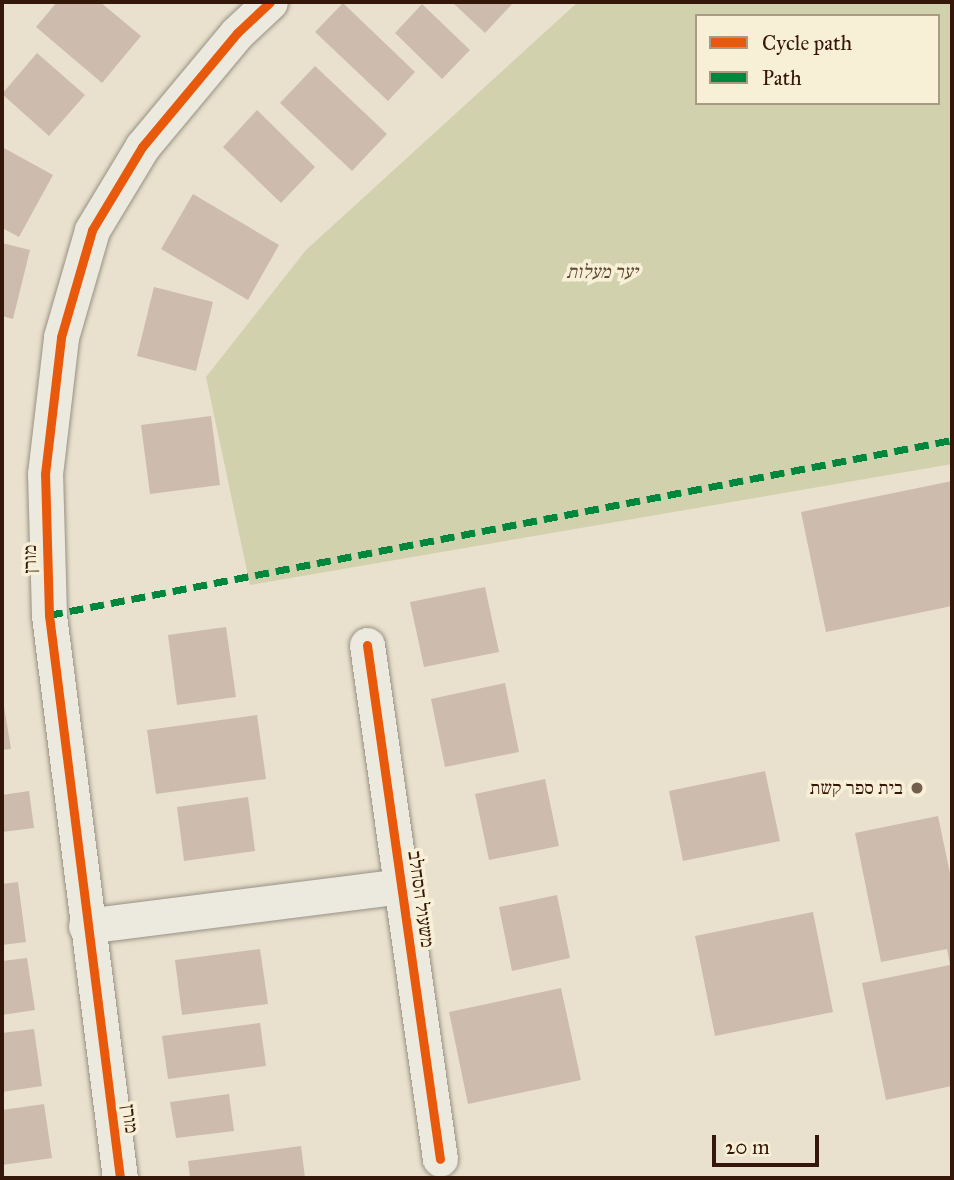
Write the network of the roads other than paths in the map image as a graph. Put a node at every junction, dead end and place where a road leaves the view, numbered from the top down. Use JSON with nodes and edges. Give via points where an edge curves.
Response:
{"nodes":[{"id":1,"x":270,"y":2,"type":"edge"},
{"id":2,"x":367,"y":645,"type":"dead end"},
{"id":3,"x":401,"y":886,"type":"junction"},
{"id":4,"x":86,"y":926,"type":"junction"},
{"id":5,"x":440,"y":1159,"type":"dead end"},
{"id":6,"x":120,"y":1178,"type":"edge"}],
"edges":[{"from":1,"to":4,"type":"street","name":"מורן","via":[[237,33],[142,146],[92,230],[61,337],[45,474],[49,615]]},
{"from":2,"to":3,"type":"street","name":"משעול הסחלב"},
{"from":3,"to":4,"type":"street","name":"משעול הסחלב"},
{"from":3,"to":5,"type":"street","name":"משעול הסחלב"},
{"from":4,"to":6,"type":"street","name":"מורן"}]}
